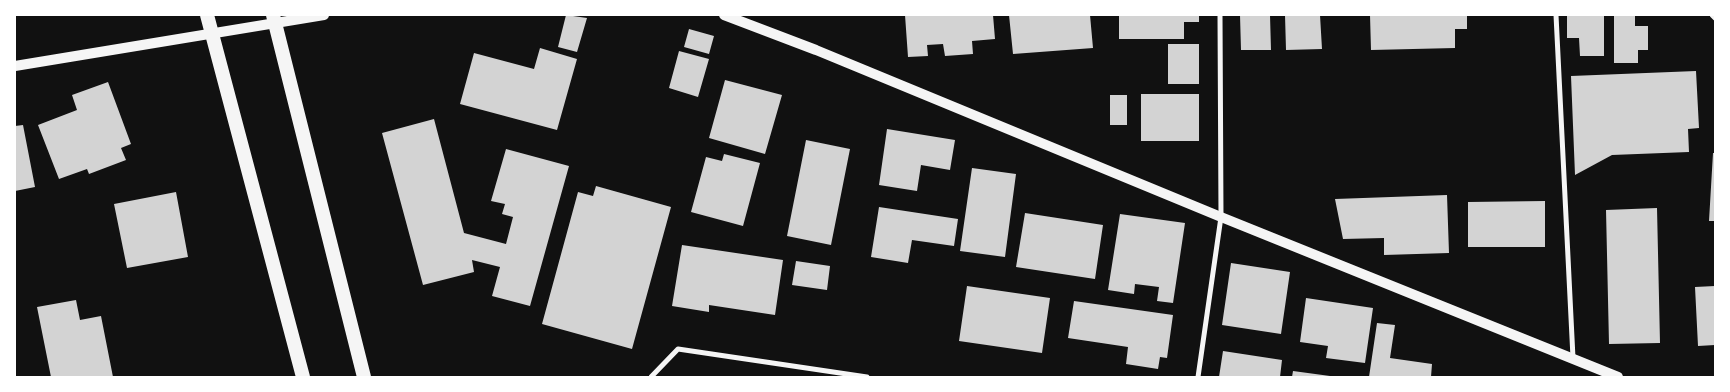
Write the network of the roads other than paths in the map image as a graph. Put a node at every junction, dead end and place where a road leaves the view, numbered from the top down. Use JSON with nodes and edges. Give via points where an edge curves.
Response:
{"nodes":[{"id":1,"x":207,"y":15,"type":"edge"},
{"id":2,"x":324,"y":15,"type":"edge"},
{"id":3,"x":724,"y":15,"type":"edge"},
{"id":4,"x":1220,"y":15,"type":"edge"},
{"id":5,"x":1556,"y":15,"type":"edge"},
{"id":6,"x":1712,"y":15,"type":"edge"},
{"id":7,"x":1715,"y":18,"type":"edge"},
{"id":8,"x":274,"y":20,"type":"edge"},
{"id":9,"x":212,"y":35,"type":"junction"},
{"id":10,"x":15,"y":66,"type":"edge"},
{"id":11,"x":1222,"y":217,"type":"junction"},
{"id":12,"x":1572,"y":359,"type":"junction"},
{"id":13,"x":303,"y":377,"type":"edge"},
{"id":14,"x":364,"y":377,"type":"edge"},
{"id":15,"x":651,"y":377,"type":"edge"},
{"id":16,"x":867,"y":377,"type":"edge"},
{"id":17,"x":1198,"y":377,"type":"edge"},
{"id":18,"x":1618,"y":377,"type":"edge"}],
"edges":[{"from":1,"to":9,"type":"highway"},
{"from":2,"to":8,"type":"main road"},
{"from":3,"to":11,"type":"main road","via":[[842,60]]},
{"from":4,"to":11,"type":"street"},
{"from":5,"to":12,"type":"street"},
{"from":6,"to":7,"type":"street"},
{"from":8,"to":9,"type":"main road"},
{"from":8,"to":14,"type":"highway"},
{"from":9,"to":10,"type":"main road"},
{"from":9,"to":13,"type":"highway"},
{"from":11,"to":12,"type":"main road"},
{"from":11,"to":17,"type":"street"},
{"from":12,"to":18,"type":"main road"},
{"from":15,"to":16,"type":"street","via":[[678,349]]}]}
